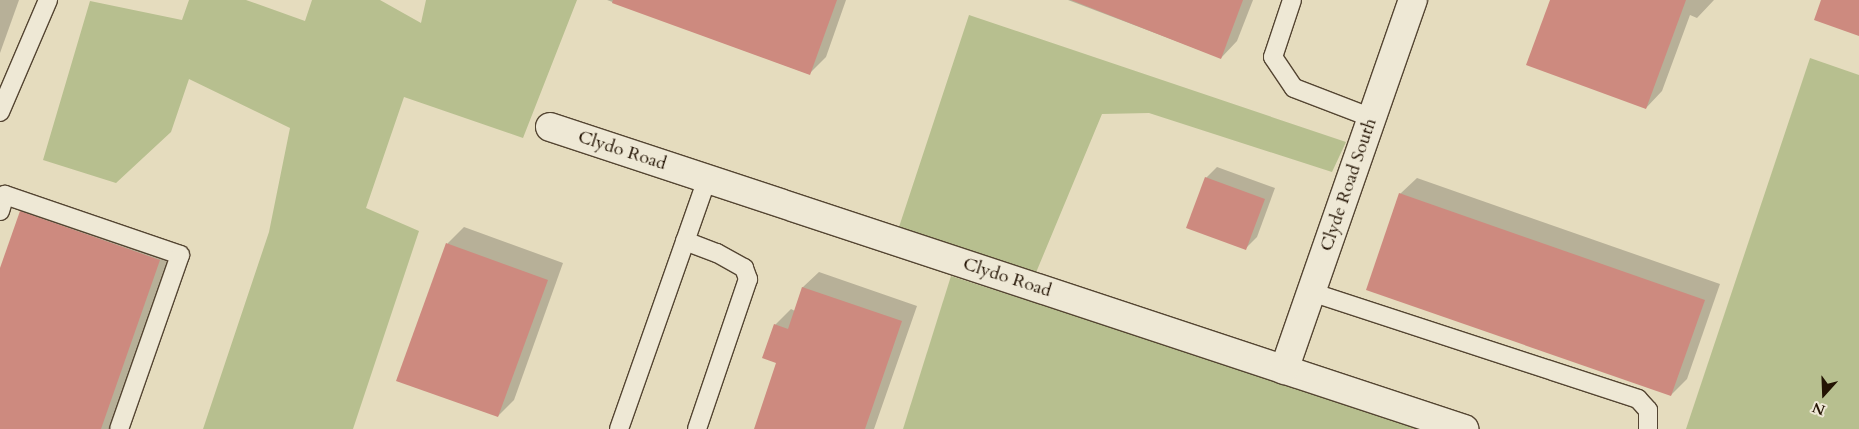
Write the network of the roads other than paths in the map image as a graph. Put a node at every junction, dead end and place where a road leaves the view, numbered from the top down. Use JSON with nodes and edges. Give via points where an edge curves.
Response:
{"nodes":[{"id":1,"x":48,"y":0,"type":"edge"},
{"id":2,"x":1292,"y":0,"type":"edge"},
{"id":3,"x":1413,"y":0,"type":"edge"},
{"id":4,"x":0,"y":112,"type":"edge"},
{"id":5,"x":1372,"y":118,"type":"junction"},
{"id":6,"x":550,"y":127,"type":"dead end"},
{"id":7,"x":707,"y":179,"type":"junction"},
{"id":8,"x":0,"y":211,"type":"edge"},
{"id":9,"x":685,"y":241,"type":"junction"},
{"id":10,"x":1311,"y":292,"type":"junction"},
{"id":11,"x":1284,"y":370,"type":"junction"},
{"id":12,"x":119,"y":429,"type":"edge"},
{"id":13,"x":619,"y":429,"type":"edge"},
{"id":14,"x":697,"y":429,"type":"edge"},
{"id":15,"x":1464,"y":429,"type":"edge"},
{"id":16,"x":1648,"y":429,"type":"edge"}],
"edges":[{"from":1,"to":4,"type":"lane"},
{"from":2,"to":5,"type":"lane","via":[[1273,57],[1294,88]]},
{"from":3,"to":5,"type":"street","name":"Clyde Road South"},
{"from":5,"to":10,"type":"street","name":"Clyde Road South"},
{"from":6,"to":7,"type":"street","name":"Clydo Road"},
{"from":7,"to":9,"type":"lane"},
{"from":7,"to":11,"type":"street","name":"Clydo Road"},
{"from":8,"to":12,"type":"lane","via":[[5,195],[180,255]]},
{"from":9,"to":13,"type":"lane"},
{"from":9,"to":14,"type":"lane","via":[[744,268],[748,279]]},
{"from":10,"to":11,"type":"street","name":"Clyde Road South"},
{"from":10,"to":16,"type":"lane","via":[[1638,399],[1648,410]]},
{"from":11,"to":15,"type":"street","name":"Clydo Road"}]}
